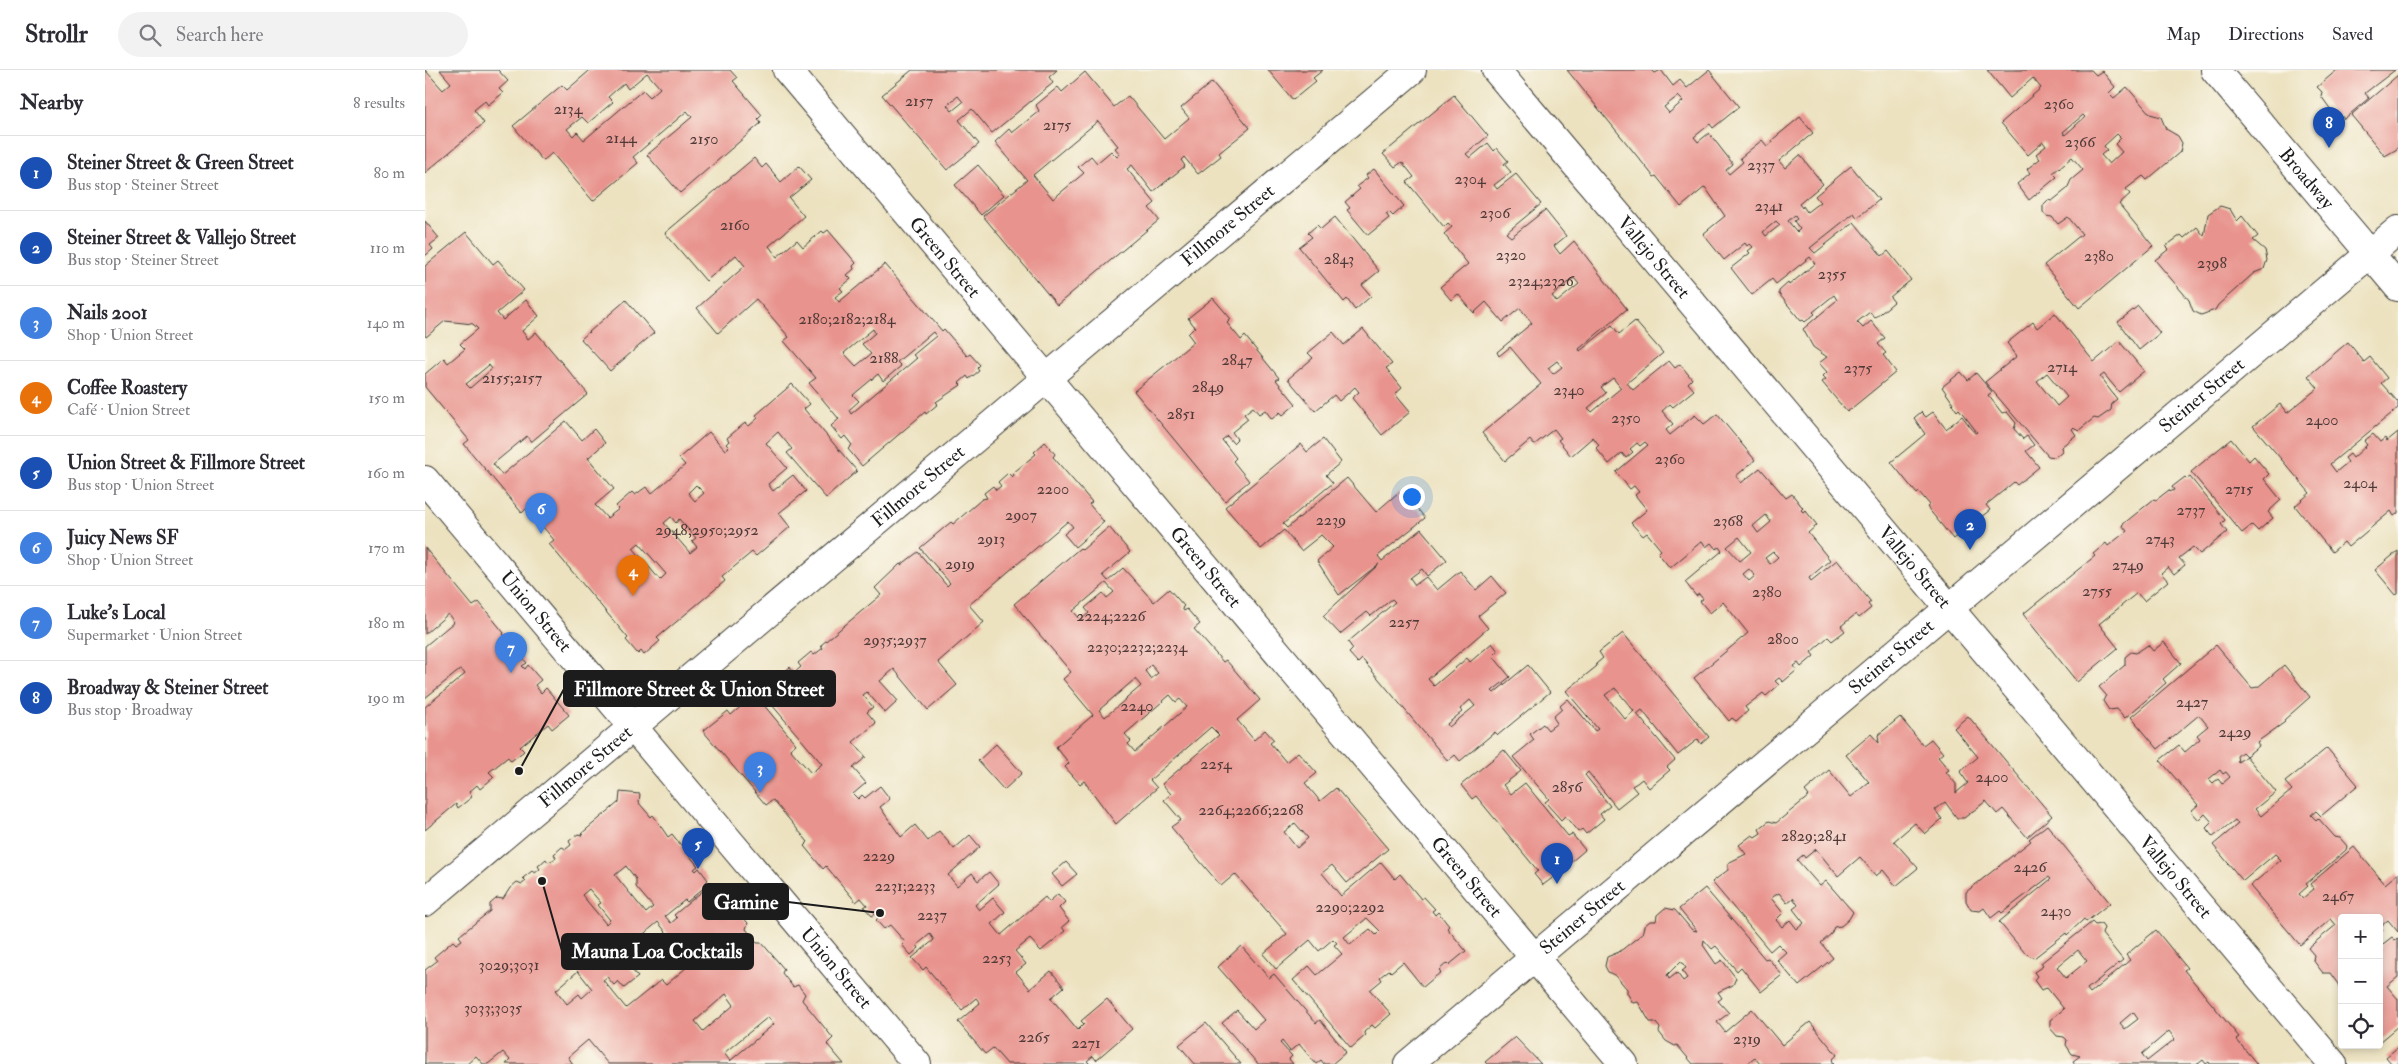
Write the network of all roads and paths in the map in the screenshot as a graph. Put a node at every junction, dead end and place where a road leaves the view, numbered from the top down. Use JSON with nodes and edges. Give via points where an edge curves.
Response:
{"nodes":[{"id":1,"x":787,"y":70,"type":"edge"},
{"id":2,"x":1412,"y":70,"type":"edge"},
{"id":3,"x":1496,"y":70,"type":"edge"},
{"id":4,"x":2215,"y":70,"type":"edge"},
{"id":5,"x":2398,"y":230,"type":"edge"},
{"id":6,"x":2370,"y":254,"type":"junction"},
{"id":7,"x":2398,"y":288,"type":"edge"},
{"id":8,"x":1047,"y":378,"type":"junction"},
{"id":9,"x":425,"y":480,"type":"edge"},
{"id":10,"x":1949,"y":607,"type":"junction"},
{"id":11,"x":633,"y":727,"type":"junction"},
{"id":12,"x":425,"y":902,"type":"edge"},
{"id":13,"x":1534,"y":956,"type":"junction"},
{"id":14,"x":917,"y":1064,"type":"edge"},
{"id":15,"x":1408,"y":1064,"type":"edge"},
{"id":16,"x":1624,"y":1064,"type":"edge"},
{"id":17,"x":2333,"y":1064,"type":"edge"}],
"edges":[{"from":1,"to":8,"type":"street","name":"Green Street"},
{"from":2,"to":8,"type":"street","name":"Fillmore Street"},
{"from":3,"to":10,"type":"street","name":"Vallejo Street"},
{"from":4,"to":6,"type":"street","name":"Broadway"},
{"from":5,"to":6,"type":"street","name":"Steiner Street"},
{"from":6,"to":7,"type":"street","name":"Broadway"},
{"from":6,"to":10,"type":"street","name":"Steiner Street"},
{"from":8,"to":11,"type":"street","name":"Fillmore Street"},
{"from":8,"to":13,"type":"street","name":"Green Street"},
{"from":9,"to":11,"type":"street","name":"Union Street"},
{"from":10,"to":13,"type":"street","name":"Steiner Street"},
{"from":10,"to":17,"type":"street","name":"Vallejo Street"},
{"from":11,"to":12,"type":"street","name":"Fillmore Street"},
{"from":11,"to":14,"type":"street","name":"Union Street"},
{"from":13,"to":15,"type":"street","name":"Steiner Street"},
{"from":13,"to":16,"type":"street","name":"Green Street"}]}
